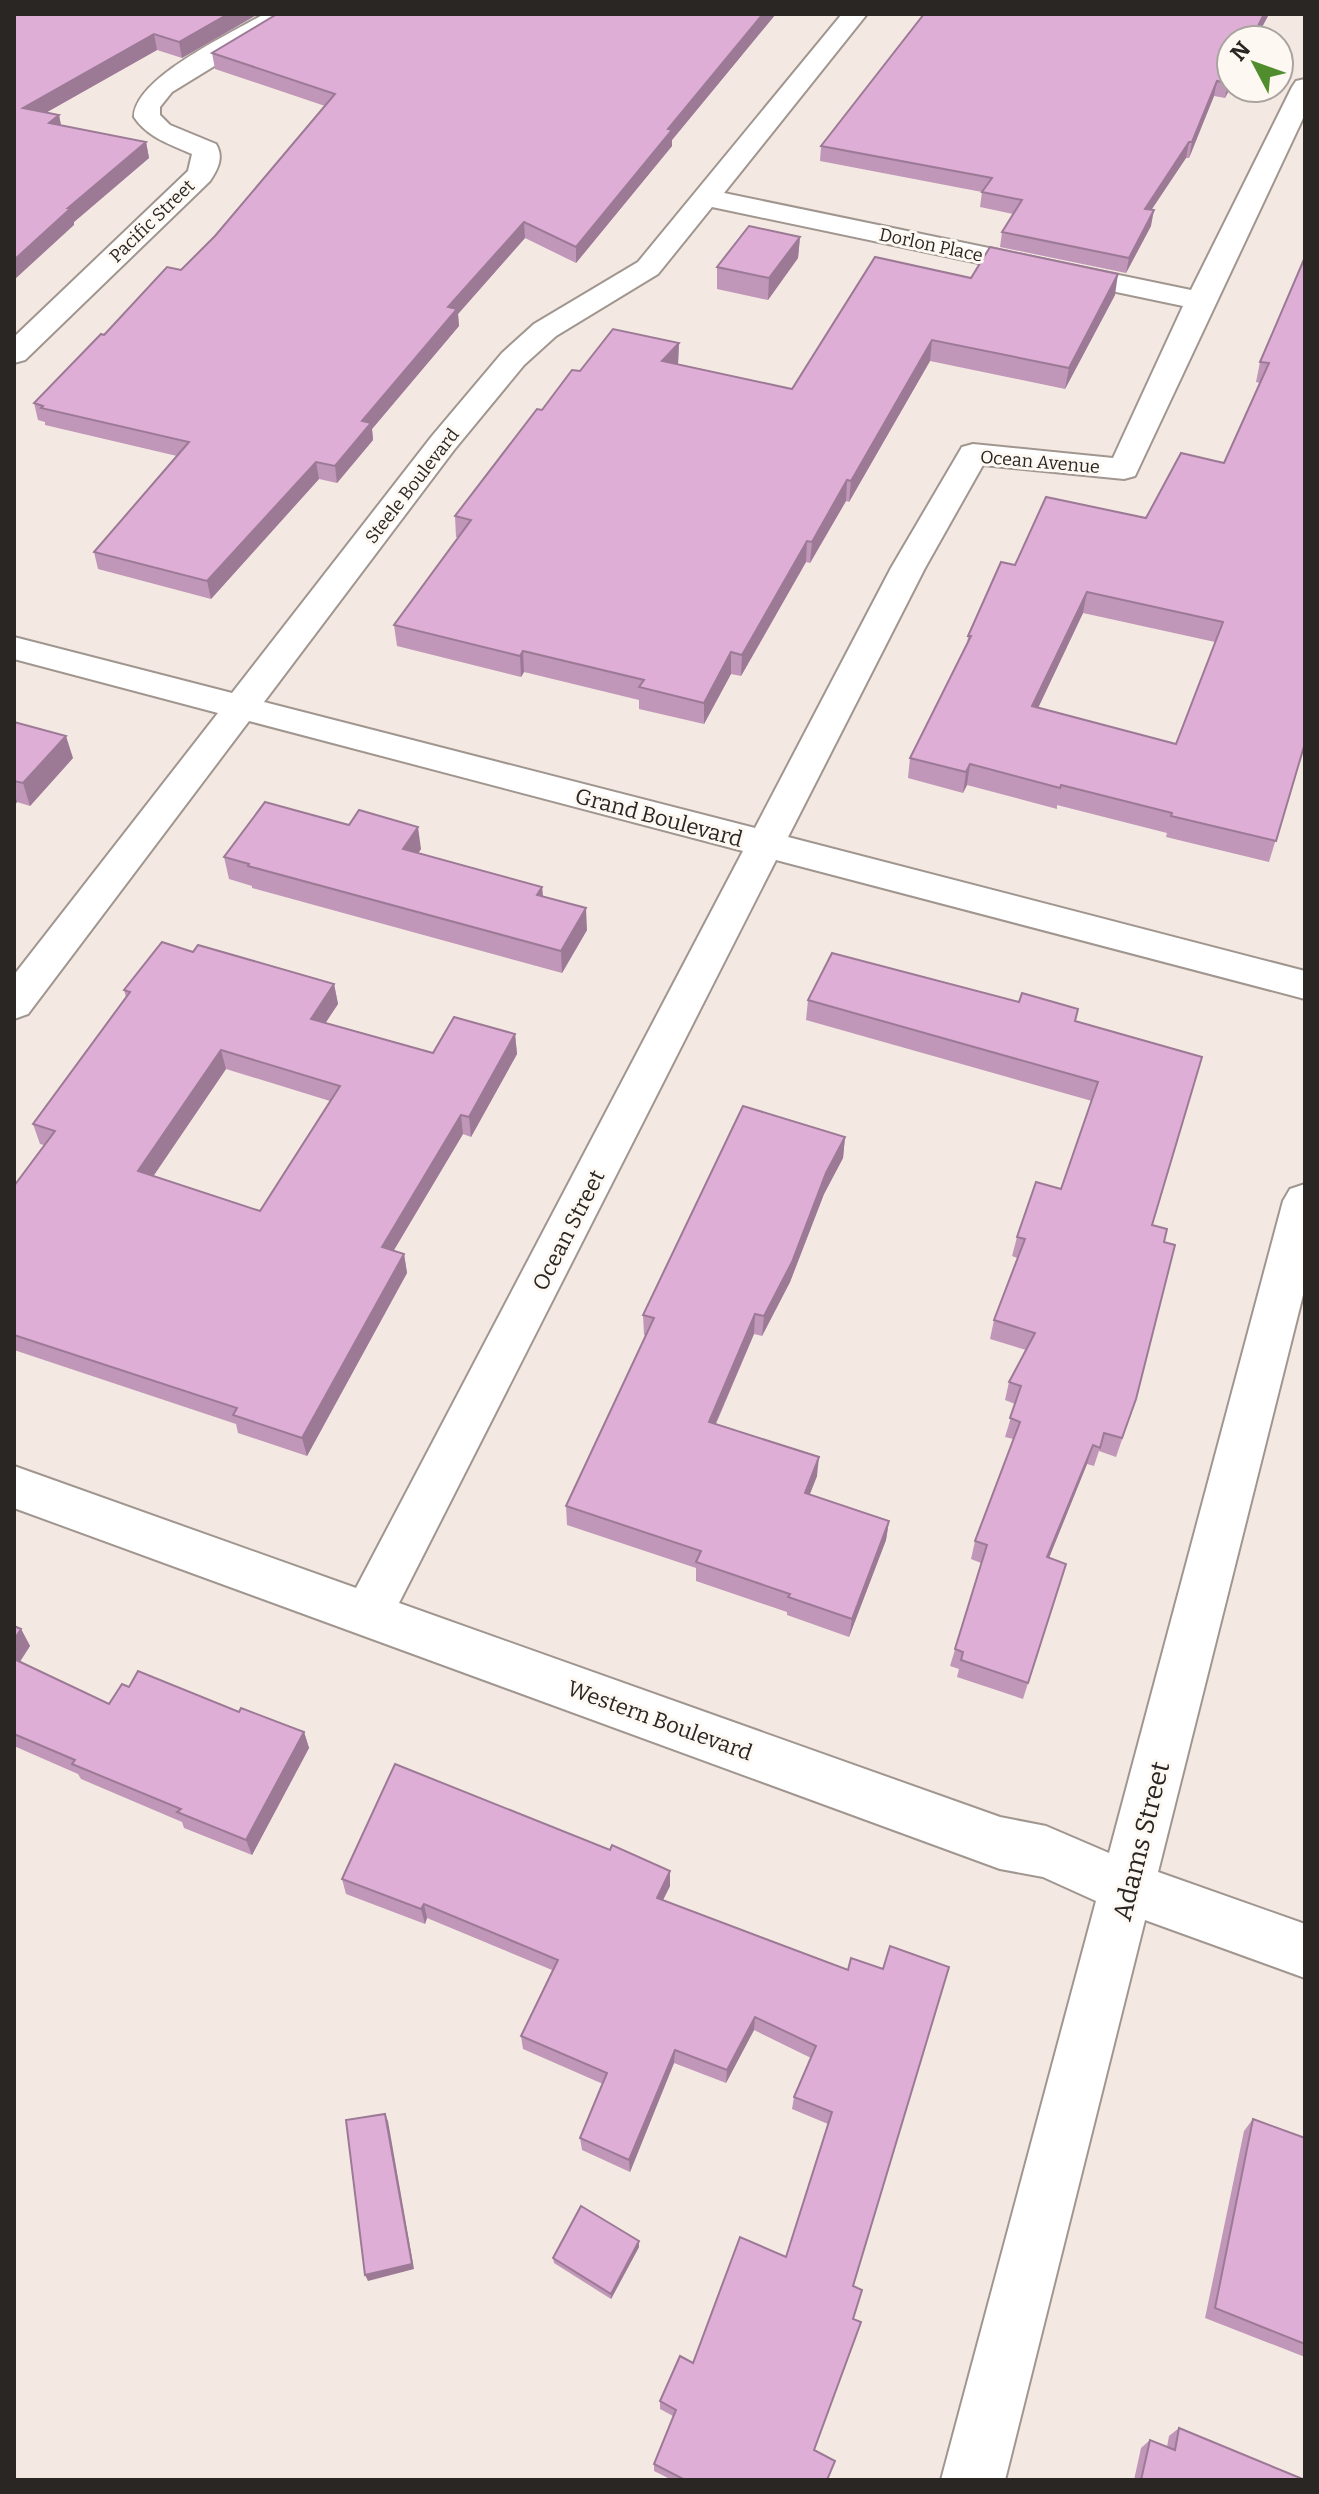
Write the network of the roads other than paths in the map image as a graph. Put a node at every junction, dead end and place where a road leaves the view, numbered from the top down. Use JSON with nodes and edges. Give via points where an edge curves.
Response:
{"nodes":[{"id":1,"x":282,"y":14,"type":"edge"},
{"id":2,"x":855,"y":14,"type":"edge"},
{"id":3,"x":1305,"y":87,"type":"edge"},
{"id":4,"x":708,"y":198,"type":"junction"},
{"id":5,"x":1200,"y":301,"type":"junction"},
{"id":6,"x":14,"y":354,"type":"edge"},
{"id":7,"x":14,"y":648,"type":"edge"},
{"id":8,"x":243,"y":708,"type":"junction"},
{"id":9,"x":767,"y":845,"type":"junction"},
{"id":10,"x":1305,"y":985,"type":"edge"},
{"id":11,"x":14,"y":1004,"type":"edge"},
{"id":12,"x":1305,"y":1201,"type":"edge"},
{"id":13,"x":14,"y":1487,"type":"edge"},
{"id":14,"x":368,"y":1614,"type":"junction"},
{"id":15,"x":1129,"y":1888,"type":"junction"},
{"id":16,"x":1305,"y":1951,"type":"edge"},
{"id":17,"x":973,"y":2480,"type":"edge"}],
"edges":[{"from":1,"to":6,"type":"street","name":"Pacific Street","via":[[163,86],[147,107],[147,117],[161,131],[206,150],[200,175]]},
{"from":2,"to":4,"type":"street","name":"Steele Boulevard"},
{"from":3,"to":5,"type":"street","name":"Ocean Avenue"},
{"from":4,"to":5,"type":"street","name":"Dorlon Place"},
{"from":4,"to":8,"type":"street","name":"Steele Boulevard","via":[[648,268],[545,330],[513,359]]},
{"from":5,"to":9,"type":"street","name":"Ocean Avenue","via":[[1124,469],[973,454],[908,568]]},
{"from":7,"to":8,"type":"street","name":"Grand Boulevard"},
{"from":8,"to":9,"type":"street","name":"Grand Boulevard"},
{"from":8,"to":11,"type":"street","name":"Steele Boulevard"},
{"from":9,"to":10,"type":"street","name":"Grand Boulevard"},
{"from":9,"to":14,"type":"street","name":"Ocean Street"},
{"from":12,"to":15,"type":"street","name":"Adams Street"},
{"from":13,"to":14,"type":"street","name":"Western Boulevard"},
{"from":14,"to":15,"type":"street","name":"Western Boulevard","via":[[1000,1843],[1046,1852]]},
{"from":15,"to":16,"type":"street","name":"Western Boulevard"},
{"from":15,"to":17,"type":"street","name":"Adams Street"}]}
